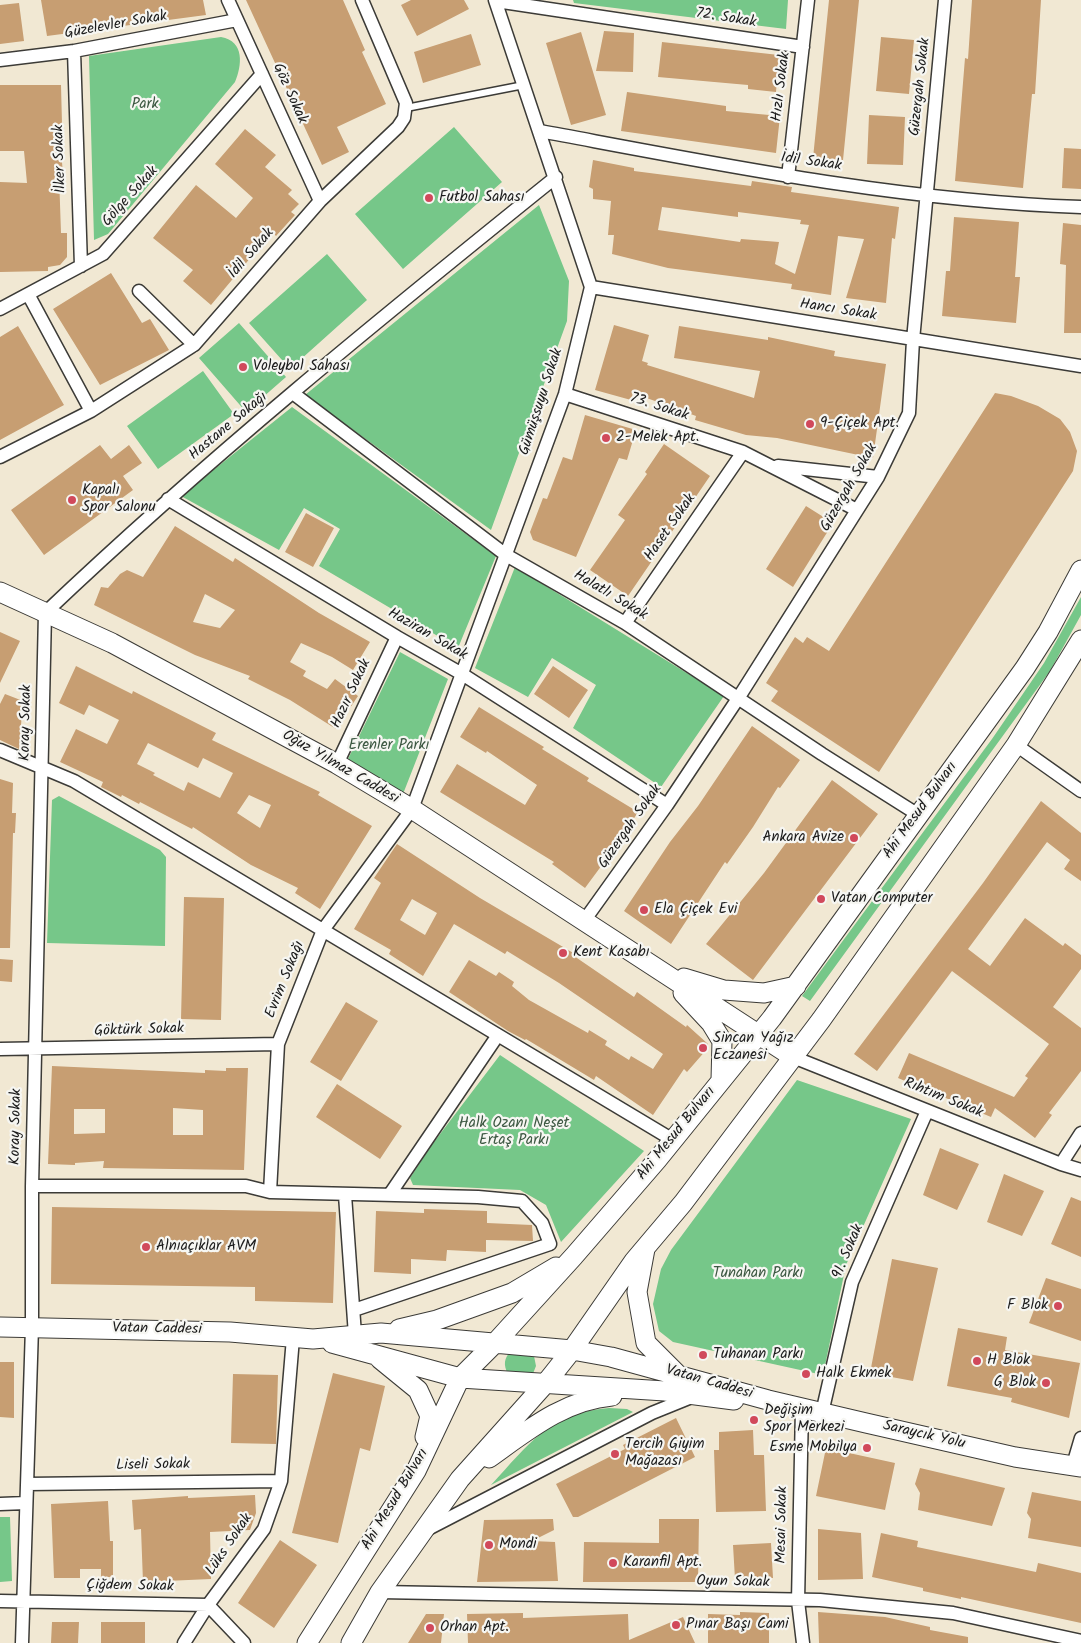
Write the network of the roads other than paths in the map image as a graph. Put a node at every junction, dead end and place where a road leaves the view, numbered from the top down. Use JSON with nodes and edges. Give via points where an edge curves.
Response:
{"nodes":[{"id":1,"x":228,"y":0,"type":"edge"},
{"id":2,"x":362,"y":0,"type":"edge"},
{"id":3,"x":496,"y":0,"type":"edge"},
{"id":4,"x":542,"y":0,"type":"edge"},
{"id":5,"x":808,"y":0,"type":"edge"},
{"id":6,"x":945,"y":0,"type":"edge"},
{"id":7,"x":529,"y":6,"type":"junction"},
{"id":8,"x":237,"y":20,"type":"junction"},
{"id":9,"x":803,"y":47,"type":"junction"},
{"id":10,"x":74,"y":51,"type":"junction"},
{"id":11,"x":0,"y":60,"type":"edge"},
{"id":12,"x":262,"y":74,"type":"junction"},
{"id":13,"x":524,"y":85,"type":"junction"},
{"id":14,"x":406,"y":108,"type":"junction"},
{"id":15,"x":540,"y":131,"type":"junction"},
{"id":16,"x":556,"y":177,"type":"junction"},
{"id":17,"x":788,"y":177,"type":"junction"},
{"id":18,"x":927,"y":194,"type":"junction"},
{"id":19,"x":320,"y":201,"type":"junction"},
{"id":20,"x":1081,"y":207,"type":"edge"},
{"id":21,"x":81,"y":266,"type":"junction"},
{"id":22,"x":591,"y":287,"type":"junction"},
{"id":23,"x":139,"y":291,"type":"dead end"},
{"id":24,"x":28,"y":294,"type":"junction"},
{"id":25,"x":0,"y":309,"type":"edge"},
{"id":26,"x":913,"y":340,"type":"junction"},
{"id":27,"x":194,"y":344,"type":"junction"},
{"id":28,"x":1081,"y":366,"type":"edge"},
{"id":29,"x":294,"y":394,"type":"junction"},
{"id":30,"x":565,"y":394,"type":"junction"},
{"id":31,"x":90,"y":410,"type":"junction"},
{"id":32,"x":744,"y":452,"type":"junction"},
{"id":33,"x":0,"y":457,"type":"edge"},
{"id":34,"x":770,"y":466,"type":"junction"},
{"id":35,"x":878,"y":477,"type":"junction"},
{"id":36,"x":168,"y":499,"type":"junction"},
{"id":37,"x":857,"y":510,"type":"junction"},
{"id":38,"x":506,"y":555,"type":"junction"},
{"id":39,"x":1081,"y":570,"type":"edge"},
{"id":40,"x":0,"y":592,"type":"edge"},
{"id":41,"x":45,"y":613,"type":"junction"},
{"id":42,"x":625,"y":623,"type":"junction"},
{"id":43,"x":397,"y":637,"type":"junction"},
{"id":44,"x":1081,"y":640,"type":"edge"},
{"id":45,"x":462,"y":674,"type":"junction"},
{"id":46,"x":739,"y":697,"type":"junction"},
{"id":47,"x":1016,"y":746,"type":"junction"},
{"id":48,"x":0,"y":750,"type":"edge"},
{"id":49,"x":337,"y":764,"type":"junction"},
{"id":50,"x":42,"y":767,"type":"junction"},
{"id":51,"x":1081,"y":792,"type":"edge"},
{"id":52,"x":667,"y":805,"type":"junction"},
{"id":53,"x":412,"y":808,"type":"junction"},
{"id":54,"x":917,"y":814,"type":"junction"},
{"id":55,"x":584,"y":921,"type":"junction"},
{"id":56,"x":323,"y":930,"type":"junction"},
{"id":57,"x":664,"y":972,"type":"junction"},
{"id":58,"x":796,"y":986,"type":"junction"},
{"id":59,"x":759,"y":1034,"type":"junction"},
{"id":60,"x":498,"y":1035,"type":"junction"},
{"id":61,"x":278,"y":1044,"type":"junction"},
{"id":62,"x":0,"y":1049,"type":"edge"},
{"id":63,"x":35,"y":1050,"type":"junction"},
{"id":64,"x":793,"y":1057,"type":"junction"},
{"id":65,"x":721,"y":1080,"type":"junction"},
{"id":66,"x":927,"y":1110,"type":"junction"},
{"id":67,"x":1081,"y":1133,"type":"edge"},
{"id":68,"x":672,"y":1140,"type":"junction"},
{"id":69,"x":1061,"y":1164,"type":"junction"},
{"id":70,"x":1081,"y":1170,"type":"edge"},
{"id":71,"x":32,"y":1186,"type":"junction"},
{"id":72,"x":270,"y":1192,"type":"junction"},
{"id":73,"x":390,"y":1194,"type":"junction"},
{"id":74,"x":345,"y":1195,"type":"junction"},
{"id":75,"x":645,"y":1247,"type":"junction"},
{"id":76,"x":574,"y":1256,"type":"junction"},
{"id":77,"x":354,"y":1310,"type":"junction"},
{"id":78,"x":0,"y":1327,"type":"edge"},
{"id":79,"x":32,"y":1327,"type":"junction"},
{"id":80,"x":381,"y":1333,"type":"junction"},
{"id":81,"x":355,"y":1335,"type":"junction"},
{"id":82,"x":293,"y":1338,"type":"junction"},
{"id":83,"x":313,"y":1339,"type":"junction"},
{"id":84,"x":496,"y":1343,"type":"junction"},
{"id":85,"x":572,"y":1350,"type":"junction"},
{"id":86,"x":371,"y":1352,"type":"junction"},
{"id":87,"x":677,"y":1374,"type":"junction"},
{"id":88,"x":460,"y":1378,"type":"junction"},
{"id":89,"x":545,"y":1384,"type":"junction"},
{"id":90,"x":665,"y":1391,"type":"junction"},
{"id":91,"x":697,"y":1395,"type":"junction"},
{"id":92,"x":768,"y":1400,"type":"junction"},
{"id":93,"x":802,"y":1408,"type":"junction"},
{"id":94,"x":822,"y":1413,"type":"junction"},
{"id":95,"x":1081,"y":1438,"type":"edge"},
{"id":96,"x":1077,"y":1466,"type":"edge"},
{"id":97,"x":416,"y":1471,"type":"junction"},
{"id":98,"x":460,"y":1479,"type":"junction"},
{"id":99,"x":281,"y":1481,"type":"junction"},
{"id":100,"x":27,"y":1484,"type":"junction"},
{"id":101,"x":26,"y":1503,"type":"junction"},
{"id":102,"x":0,"y":1504,"type":"edge"},
{"id":103,"x":426,"y":1530,"type":"junction"},
{"id":104,"x":380,"y":1592,"type":"junction"},
{"id":105,"x":0,"y":1601,"type":"edge"},
{"id":106,"x":798,"y":1601,"type":"junction"},
{"id":107,"x":23,"y":1602,"type":"junction"},
{"id":108,"x":208,"y":1605,"type":"junction"},
{"id":109,"x":1081,"y":1641,"type":"edge"},
{"id":110,"x":22,"y":1643,"type":"edge"},
{"id":111,"x":184,"y":1643,"type":"edge"},
{"id":112,"x":244,"y":1643,"type":"edge"},
{"id":113,"x":307,"y":1643,"type":"edge"},
{"id":114,"x":351,"y":1643,"type":"edge"},
{"id":115,"x":803,"y":1643,"type":"edge"}],
"edges":[{"from":1,"to":8,"type":"street","name":"Göz Sokak"},
{"from":2,"to":14,"type":"street"},
{"from":3,"to":7,"type":"street","name":"72. Sokak"},
{"from":3,"to":13,"type":"street"},
{"from":4,"to":7,"type":"street"},
{"from":5,"to":9,"type":"street","name":"Hızlı Sokak"},
{"from":6,"to":18,"type":"street","name":"Güzergah Sokak"},
{"from":7,"to":9,"type":"street","name":"72. Sokak"},
{"from":8,"to":10,"type":"street","name":"Güzelevler Sokak"},
{"from":8,"to":12,"type":"street","name":"Göz Sokak"},
{"from":9,"to":17,"type":"street","name":"Hızlı Sokak"},
{"from":10,"to":11,"type":"street","name":"Güzelevler Sokak"},
{"from":10,"to":21,"type":"street","name":"İlker Sokak"},
{"from":12,"to":19,"type":"street","name":"Göz Sokak"},
{"from":12,"to":21,"type":"street","name":"Gölge Sokak","via":[[103,254]]},
{"from":13,"to":14,"type":"lane"},
{"from":13,"to":15,"type":"street"},
{"from":14,"to":19,"type":"street","name":"İdil Sokak","via":[[398,127]]},
{"from":15,"to":16,"type":"street"},
{"from":15,"to":17,"type":"street","name":"İdil Sokak"},
{"from":16,"to":22,"type":"street"},
{"from":16,"to":29,"type":"street","name":"Hastane Sokağı"},
{"from":17,"to":18,"type":"street","name":"İdil Sokak"},
{"from":18,"to":20,"type":"street","name":"İdil Sokak"},
{"from":18,"to":26,"type":"street","name":"Güzergah Sokak"},
{"from":19,"to":27,"type":"street","name":"İdil Sokak"},
{"from":21,"to":24,"type":"street","name":"Gölge Sokak"},
{"from":22,"to":26,"type":"street","name":"Hancı Sokak"},
{"from":22,"to":30,"type":"street","name":"Gümüşsuyu Sokak"},
{"from":23,"to":27,"type":"street"},
{"from":24,"to":25,"type":"street","name":"Gölge Sokak"},
{"from":24,"to":31,"type":"street"},
{"from":26,"to":28,"type":"street","name":"Hancı Sokak"},
{"from":26,"to":35,"type":"street","name":"Güzergah Sokak","via":[[908,413]]},
{"from":27,"to":31,"type":"street","name":"İdil Sokak"},
{"from":29,"to":36,"type":"street","name":"Hastane Sokağı"},
{"from":29,"to":38,"type":"street","name":"Halatlı Sokak"},
{"from":30,"to":32,"type":"street","name":"73. Sokak"},
{"from":30,"to":38,"type":"street","name":"Gümüşsuyu Sokak"},
{"from":31,"to":33,"type":"street","name":"İdil Sokak"},
{"from":32,"to":34,"type":"street","name":"73. Sokak"},
{"from":32,"to":42,"type":"street","name":"Haset Sokak"},
{"from":34,"to":35,"type":"street","name":"73. Sokak"},
{"from":34,"to":37,"type":"street","name":"73. Sokak"},
{"from":35,"to":37,"type":"street","name":"Güzergah Sokak"},
{"from":36,"to":41,"type":"street","name":"Hastane Sokağı"},
{"from":36,"to":43,"type":"street","name":"Haziran Sokak"},
{"from":37,"to":46,"type":"street","name":"Güzergah Sokak"},
{"from":38,"to":42,"type":"street","name":"Halatlı Sokak"},
{"from":38,"to":45,"type":"street","name":"Gümüşsuyu Sokak"},
{"from":39,"to":54,"type":"main road","name":"Ahi Mesud Bulvarı","via":[[1025,668]]},
{"from":40,"to":41,"type":"main road","name":"Oğuz Yılmaz Caddesi"},
{"from":41,"to":49,"type":"main road","name":"Oğuz Yılmaz Caddesi","via":[[112,644]]},
{"from":41,"to":50,"type":"street","name":"Koray Sokak"},
{"from":42,"to":46,"type":"street","name":"Halatlı Sokak"},
{"from":43,"to":45,"type":"street","name":"Haziran Sokak"},
{"from":43,"to":49,"type":"street","name":"Hazır Sokak"},
{"from":44,"to":47,"type":"main road"},
{"from":45,"to":52,"type":"street","name":"Haziran Sokak"},
{"from":45,"to":53,"type":"street","name":"Gümüşsuyu Sokak"},
{"from":46,"to":52,"type":"street","name":"Güzergah Sokak"},
{"from":46,"to":54,"type":"street","name":"Halatlı Sokak"},
{"from":47,"to":51,"type":"street"},
{"from":47,"to":64,"type":"main road"},
{"from":48,"to":50,"type":"street"},
{"from":49,"to":53,"type":"main road","name":"Oğuz Yılmaz Caddesi"},
{"from":50,"to":56,"type":"street","via":[[74,781]]},
{"from":50,"to":63,"type":"street","name":"Koray Sokak"},
{"from":52,"to":55,"type":"street","name":"Güzergah Sokak"},
{"from":53,"to":55,"type":"main road","name":"Oğuz Yılmaz Caddesi"},
{"from":53,"to":56,"type":"street","name":"Evrim Sokağı"},
{"from":54,"to":58,"type":"main road","name":"Ahi Mesud Bulvarı"},
{"from":55,"to":57,"type":"main road","name":"Oğuz Yılmaz Caddesi"},
{"from":56,"to":60,"type":"street"},
{"from":56,"to":61,"type":"street","name":"Evrim Sokağı"},
{"from":57,"to":58,"type":"main road","via":[[724,990],[764,993]]},
{"from":57,"to":59,"type":"main road"},
{"from":57,"to":65,"type":"main road","via":[[711,1023],[722,1041]]},
{"from":58,"to":59,"type":"main road","name":"Ahi Mesud Bulvarı"},
{"from":59,"to":64,"type":"main road"},
{"from":59,"to":65,"type":"main road","name":"Ahi Mesud Bulvarı"},
{"from":60,"to":68,"type":"street"},
{"from":60,"to":73,"type":"street"},
{"from":61,"to":63,"type":"street","name":"Göktürk Sokak"},
{"from":61,"to":72,"type":"street","name":"Evrim Sokağı"},
{"from":62,"to":63,"type":"street","name":"Göktürk Sokak"},
{"from":63,"to":71,"type":"street","name":"Koray Sokak"},
{"from":64,"to":66,"type":"street","name":"Rıhtım Sokak"},
{"from":64,"to":75,"type":"main road","via":[[683,1203]]},
{"from":65,"to":68,"type":"main road","name":"Ahi Mesud Bulvarı"},
{"from":66,"to":69,"type":"street","name":"Rıhtım Sokak"},
{"from":66,"to":94,"type":"street","name":"91. Sokak","via":[[852,1282]]},
{"from":67,"to":69,"type":"street"},
{"from":68,"to":76,"type":"main road","name":"Ahi Mesud Bulvarı"},
{"from":69,"to":70,"type":"street","name":"Rıhtım Sokak"},
{"from":71,"to":72,"type":"street","via":[[246,1186]]},
{"from":71,"to":79,"type":"street","name":"Koray Sokak"},
{"from":72,"to":74,"type":"street"},
{"from":73,"to":74,"type":"street"},
{"from":73,"to":77,"type":"street","via":[[522,1200],[542,1223],[550,1244]]},
{"from":74,"to":77,"type":"street"},
{"from":75,"to":85,"type":"main road"},
{"from":75,"to":87,"type":"main road","via":[[637,1292],[646,1343]]},
{"from":76,"to":80,"type":"main road","via":[[512,1293],[437,1320]]},
{"from":76,"to":84,"type":"main road","name":"Ahi Mesud Bulvarı"},
{"from":77,"to":81,"type":"street"},
{"from":78,"to":79,"type":"main road","name":"Vatan Caddesi"},
{"from":79,"to":82,"type":"main road","name":"Vatan Caddesi","via":[[230,1332]]},
{"from":79,"to":100,"type":"street","name":"Koray Sokak"},
{"from":80,"to":81,"type":"main road","name":"Vatan Caddesi"},
{"from":80,"to":84,"type":"main road","name":"Vatan Caddesi"},
{"from":81,"to":83,"type":"main road","name":"Vatan Caddesi"},
{"from":82,"to":83,"type":"main road","name":"Vatan Caddesi"},
{"from":82,"to":99,"type":"street","name":"Lüks Sokak"},
{"from":83,"to":86,"type":"main road","name":"Vatan Caddesi"},
{"from":84,"to":85,"type":"main road","name":"Vatan Caddesi"},
{"from":84,"to":88,"type":"main road","name":"Ahi Mesud Bulvarı"},
{"from":85,"to":87,"type":"main road","name":"Vatan Caddesi"},
{"from":85,"to":89,"type":"main road"},
{"from":86,"to":88,"type":"main road","name":"Vatan Caddesi"},
{"from":86,"to":97,"type":"main road","via":[[418,1390],[430,1416]]},
{"from":87,"to":92,"type":"main road","name":"Vatan Caddesi"},
{"from":88,"to":89,"type":"main road","name":"Vatan Caddesi"},
{"from":88,"to":97,"type":"main road","name":"Ahi Mesud Bulvarı"},
{"from":89,"to":90,"type":"main road","name":"Vatan Caddesi"},
{"from":89,"to":98,"type":"main road"},
{"from":90,"to":91,"type":"main road","name":"Vatan Caddesi"},
{"from":90,"to":98,"type":"main road","via":[[598,1397],[558,1410]]},
{"from":91,"to":92,"type":"main road","name":"Vatan Caddesi","via":[[746,1401]]},
{"from":91,"to":103,"type":"street","via":[[652,1413]]},
{"from":92,"to":93,"type":"main road","name":"Saraycık Yolu"},
{"from":93,"to":94,"type":"main road","name":"Saraycık Yolu"},
{"from":93,"to":106,"type":"street","name":"Mesai Sokak"},
{"from":94,"to":96,"type":"main road","name":"Saraycık Yolu","via":[[1016,1457]]},
{"from":95,"to":96,"type":"street"},
{"from":97,"to":113,"type":"main road","name":"Ahi Mesud Bulvarı"},
{"from":98,"to":103,"type":"main road"},
{"from":99,"to":100,"type":"street","name":"Liseli Sokak"},
{"from":99,"to":108,"type":"street","name":"Lüks Sokak","via":[[264,1529]]},
{"from":100,"to":101,"type":"street","name":"Koray Sokak"},
{"from":101,"to":102,"type":"street"},
{"from":101,"to":107,"type":"street","name":"Koray Sokak"},
{"from":103,"to":104,"type":"main road"},
{"from":104,"to":106,"type":"street","name":"Oyun Sokak"},
{"from":104,"to":114,"type":"main road"},
{"from":105,"to":107,"type":"street","name":"Çiğdem Sokak"},
{"from":106,"to":109,"type":"street","name":"Oyun Sokak","via":[[820,1600],[953,1613]]},
{"from":106,"to":115,"type":"street","name":"Mesai Sokak"},
{"from":107,"to":108,"type":"street","name":"Çiğdem Sokak"},
{"from":107,"to":110,"type":"street","name":"Koray Sokak"},
{"from":108,"to":111,"type":"street","name":"Lüks Sokak"},
{"from":108,"to":112,"type":"street"}]}
